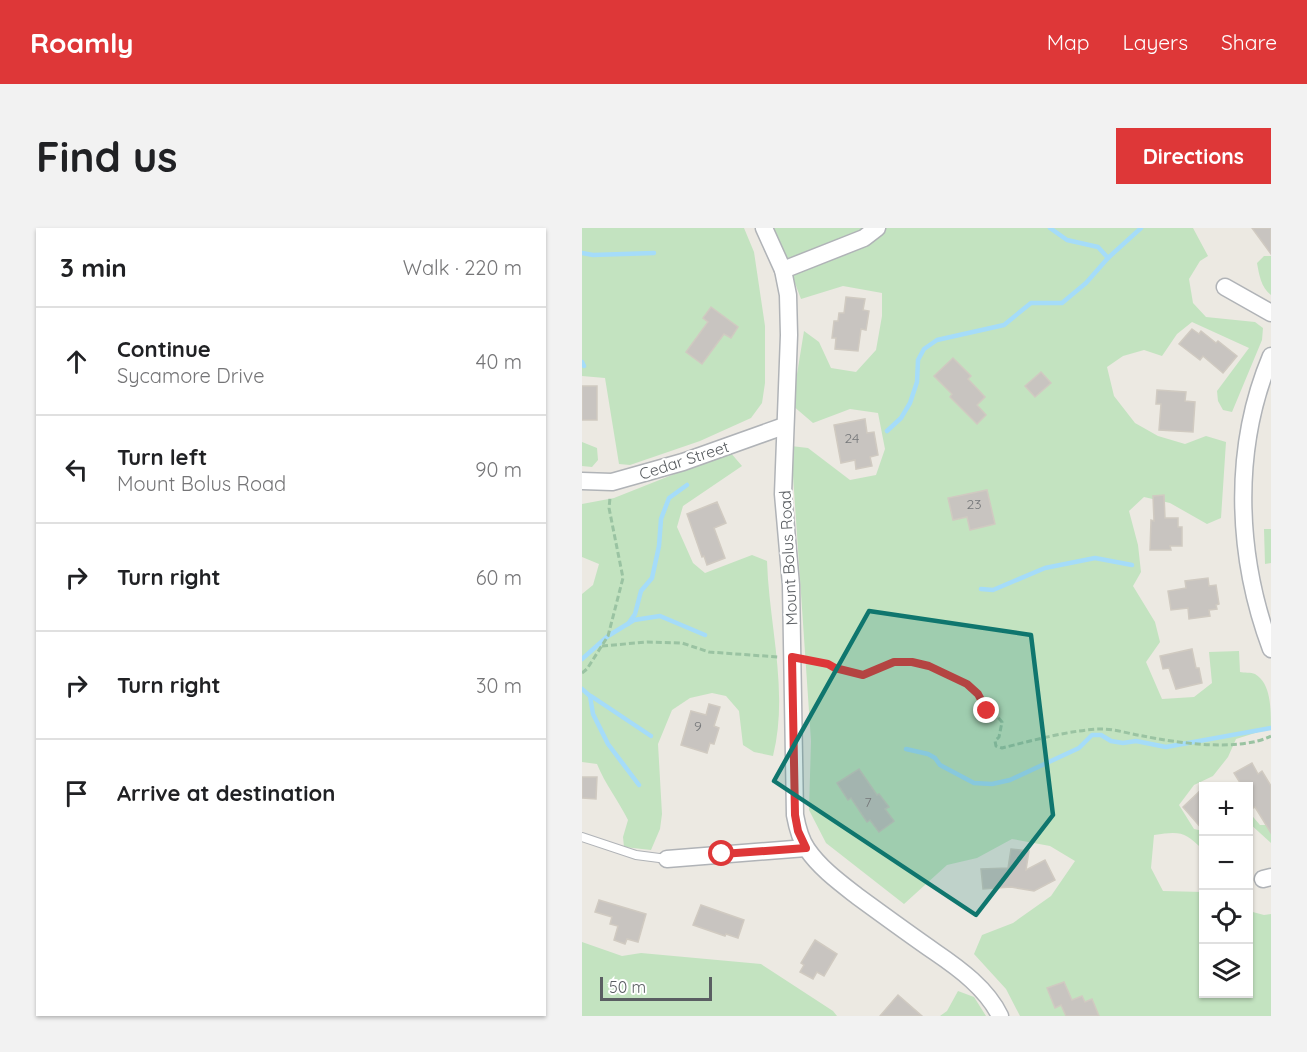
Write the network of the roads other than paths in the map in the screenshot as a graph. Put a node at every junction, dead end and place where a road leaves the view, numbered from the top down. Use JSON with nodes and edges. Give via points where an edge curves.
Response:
{"nodes":[{"id":1,"x":764,"y":228,"type":"edge"},
{"id":2,"x":877,"y":228,"type":"edge"},
{"id":3,"x":783,"y":270,"type":"junction"},
{"id":4,"x":1225,"y":286,"type":"dead end"},
{"id":5,"x":1271,"y":313,"type":"edge"},
{"id":6,"x":1271,"y":356,"type":"edge"},
{"id":7,"x":784,"y":426,"type":"junction"},
{"id":8,"x":582,"y":481,"type":"edge"},
{"id":9,"x":1271,"y":649,"type":"edge"},
{"id":10,"x":582,"y":837,"type":"edge"},
{"id":11,"x":806,"y":848,"type":"junction"},
{"id":12,"x":668,"y":859,"type":"joint"},
{"id":13,"x":1000,"y":1016,"type":"edge"}],
"edges":[{"from":1,"to":3,"type":"street","name":"Mount Bolus Road"},
{"from":2,"to":3,"type":"street","via":[[864,238]]},
{"from":3,"to":7,"type":"street","name":"Mount Bolus Road","via":[[789,334]]},
{"from":4,"to":5,"type":"street"},
{"from":6,"to":9,"type":"street","via":[[1250,429],[1242,486],[1252,584]]},
{"from":7,"to":8,"type":"street","name":"Cedar Street","via":[[612,482]]},
{"from":7,"to":11,"type":"street","name":"Mount Bolus Road","via":[[795,815]]},
{"from":10,"to":12,"type":"lane","via":[[636,855]]},
{"from":11,"to":12,"type":"street"},
{"from":11,"to":13,"type":"street","name":"Mount Bolus Road","via":[[841,883],[956,967],[981,989]]}]}
